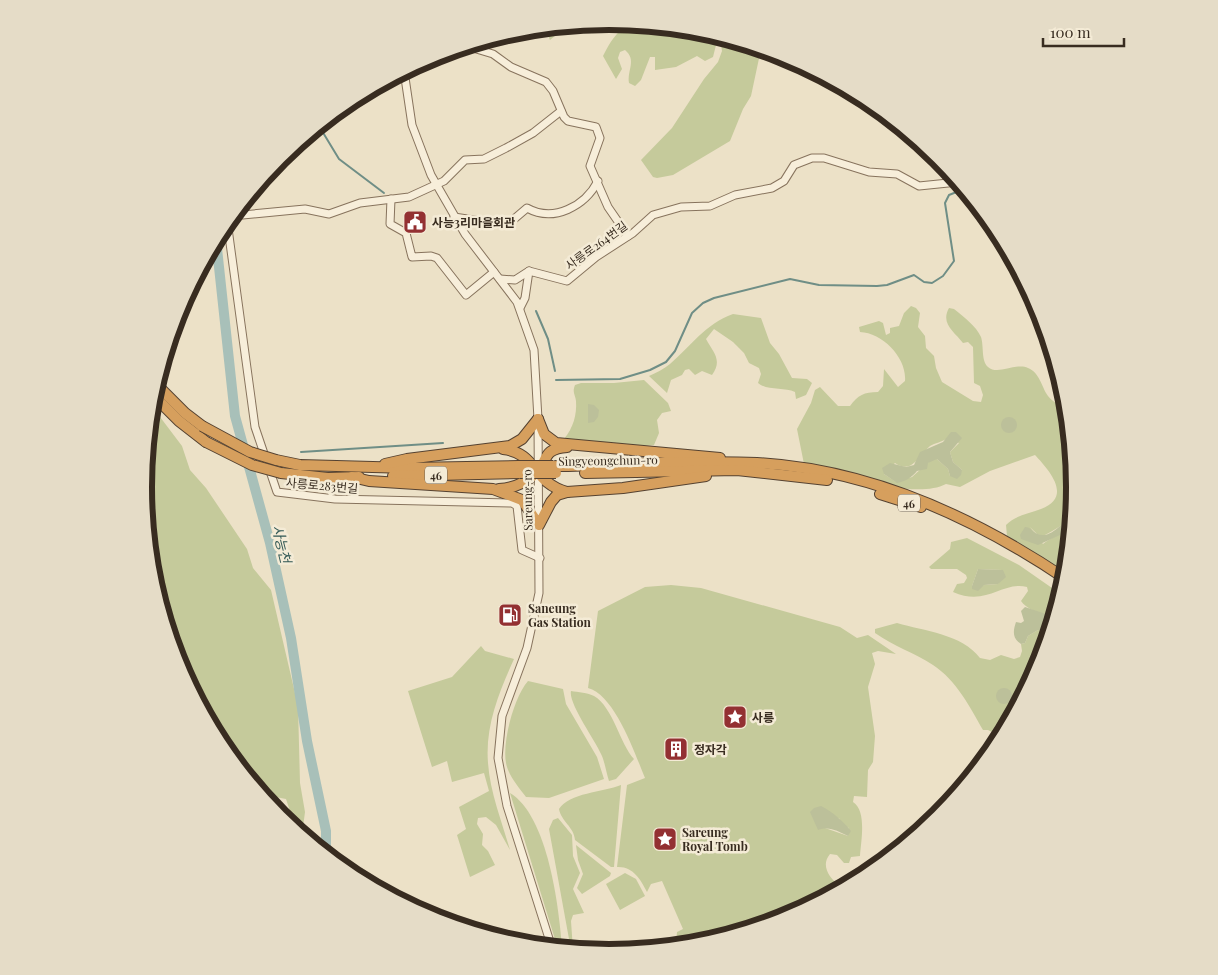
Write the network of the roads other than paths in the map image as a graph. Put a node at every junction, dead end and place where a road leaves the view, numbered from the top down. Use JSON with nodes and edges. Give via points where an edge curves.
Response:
{"nodes":[{"id":1,"x":479,"y":49,"type":"edge"},
{"id":2,"x":405,"y":78,"type":"edge"},
{"id":3,"x":561,"y":111,"type":"junction"},
{"id":4,"x":598,"y":181,"type":"junction"},
{"id":5,"x":950,"y":183,"type":"edge"},
{"id":6,"x":436,"y":186,"type":"junction"},
{"id":7,"x":391,"y":200,"type":"junction"},
{"id":8,"x":242,"y":215,"type":"edge"},
{"id":9,"x":454,"y":216,"type":"junction"},
{"id":10,"x":230,"y":232,"type":"edge"},
{"id":11,"x":628,"y":236,"type":"junction"},
{"id":12,"x":529,"y":271,"type":"junction"},
{"id":13,"x":494,"y":272,"type":"junction"},
{"id":14,"x":500,"y":279,"type":"junction"},
{"id":15,"x":520,"y":308,"type":"junction"},
{"id":16,"x":162,"y":390,"type":"edge"},
{"id":17,"x":159,"y":401,"type":"edge"},
{"id":18,"x":538,"y":419,"type":"junction"},
{"id":19,"x":578,"y":446,"type":"junction"},
{"id":20,"x":496,"y":448,"type":"junction"},
{"id":21,"x":758,"y":463,"type":"junction"},
{"id":22,"x":371,"y":467,"type":"junction"},
{"id":23,"x":556,"y":469,"type":"junction"},
{"id":24,"x":520,"y":470,"type":"junction"},
{"id":25,"x":737,"y":470,"type":"junction"},
{"id":26,"x":537,"y":472,"type":"junction"},
{"id":27,"x":352,"y":477,"type":"junction"},
{"id":28,"x":493,"y":489,"type":"junction"},
{"id":29,"x":567,"y":492,"type":"junction"},
{"id":30,"x":539,"y":525,"type":"junction"},
{"id":31,"x":540,"y":558,"type":"junction"},
{"id":32,"x":1058,"y":574,"type":"edge"},
{"id":33,"x":1057,"y":580,"type":"edge"},
{"id":34,"x":550,"y":941,"type":"edge"}],
"edges":[{"from":1,"to":3,"type":"street","via":[[511,67],[542,79],[553,91]]},
{"from":2,"to":6,"type":"street","name":"Sareung-ro","via":[[416,138]]},
{"from":3,"to":4,"type":"street","via":[[568,121],[593,125],[599,130],[600,138],[590,162]]},
{"from":3,"to":6,"type":"street","via":[[533,133],[506,148],[484,159],[465,160]]},
{"from":4,"to":9,"type":"street","via":[[587,196],[566,211],[543,214],[527,208],[506,225]]},
{"from":4,"to":11,"type":"street","via":[[608,207]]},
{"from":5,"to":11,"type":"street","name":"사릉로264번길","via":[[919,186],[897,174],[869,172],[824,158],[812,158],[794,165],[777,186],[729,197],[710,206],[673,208],[649,217]]},
{"from":6,"to":7,"type":"street"},
{"from":6,"to":9,"type":"street","name":"Sareung-ro"},
{"from":7,"to":8,"type":"street","via":[[353,205],[329,214],[305,209]]},
{"from":7,"to":13,"type":"street","via":[[390,224],[406,233],[412,257],[437,258],[466,295]]},
{"from":9,"to":13,"type":"street","name":"Sareung-ro"},
{"from":10,"to":31,"type":"street","name":"사릉로283번길","via":[[256,427],[277,492],[334,499],[512,503],[517,506],[522,550]]},
{"from":11,"to":12,"type":"street","name":"사릉로264번길","via":[[567,280]]},
{"from":12,"to":14,"type":"street","via":[[515,280]]},
{"from":12,"to":15,"type":"street"},
{"from":13,"to":14,"type":"street","name":"Sareung-ro"},
{"from":14,"to":15,"type":"street","name":"Sareung-ro"},
{"from":15,"to":18,"type":"street","name":"Sareung-ro","via":[[534,350]]},
{"from":16,"to":22,"type":"highway","name":"Singyeongchun-ro","number":"46","bridge":true,"via":[[202,426],[250,452],[300,465]]},
{"from":17,"to":27,"type":"highway","name":"Singyeongchun-ro","number":"46","bridge":true,"via":[[206,442],[252,465],[281,473]]},
{"from":18,"to":19,"type":"highway","via":[[547,438],[556,443]]},
{"from":18,"to":20,"type":"highway","via":[[517,443]]},
{"from":18,"to":26,"type":"street","name":"Sareung-ro"},
{"from":19,"to":21,"type":"highway"},
{"from":19,"to":26,"type":"highway","via":[[549,452]]},
{"from":20,"to":22,"type":"highway","via":[[406,459]]},
{"from":20,"to":26,"type":"highway","via":[[523,454]]},
{"from":21,"to":23,"type":"highway","name":"Singyeongchun-ro","number":"46"},
{"from":21,"to":32,"type":"highway","name":"Singyeongchun-ro","number":"46","via":[[808,470],[904,494],[960,516]]},
{"from":22,"to":24,"type":"highway","name":"Singyeongchun-ro","number":"46"},
{"from":23,"to":24,"type":"highway","name":"Singyeongchun-ro","number":"46","bridge":true},
{"from":23,"to":25,"type":"highway","name":"Singyeongchun-ro","number":"46"},
{"from":24,"to":27,"type":"highway","name":"Singyeongchun-ro","number":"46"},
{"from":25,"to":29,"type":"highway","via":[[623,488]]},
{"from":25,"to":33,"type":"highway","name":"Singyeongchun-ro","number":"46","via":[[831,481],[877,492],[934,512],[1003,544]]},
{"from":26,"to":28,"type":"highway","via":[[519,485]]},
{"from":26,"to":29,"type":"highway","via":[[550,486]]},
{"from":26,"to":30,"type":"street","name":"Sareung-ro"},
{"from":27,"to":28,"type":"highway","via":[[369,481]]},
{"from":28,"to":30,"type":"highway","via":[[522,500]]},
{"from":29,"to":30,"type":"highway","via":[[557,495],[551,502]]},
{"from":30,"to":31,"type":"street","name":"Sareung-ro"},
{"from":31,"to":34,"type":"street","name":"Sareung-ro","via":[[534,622],[528,648],[502,716],[498,758],[507,806]]}]}
